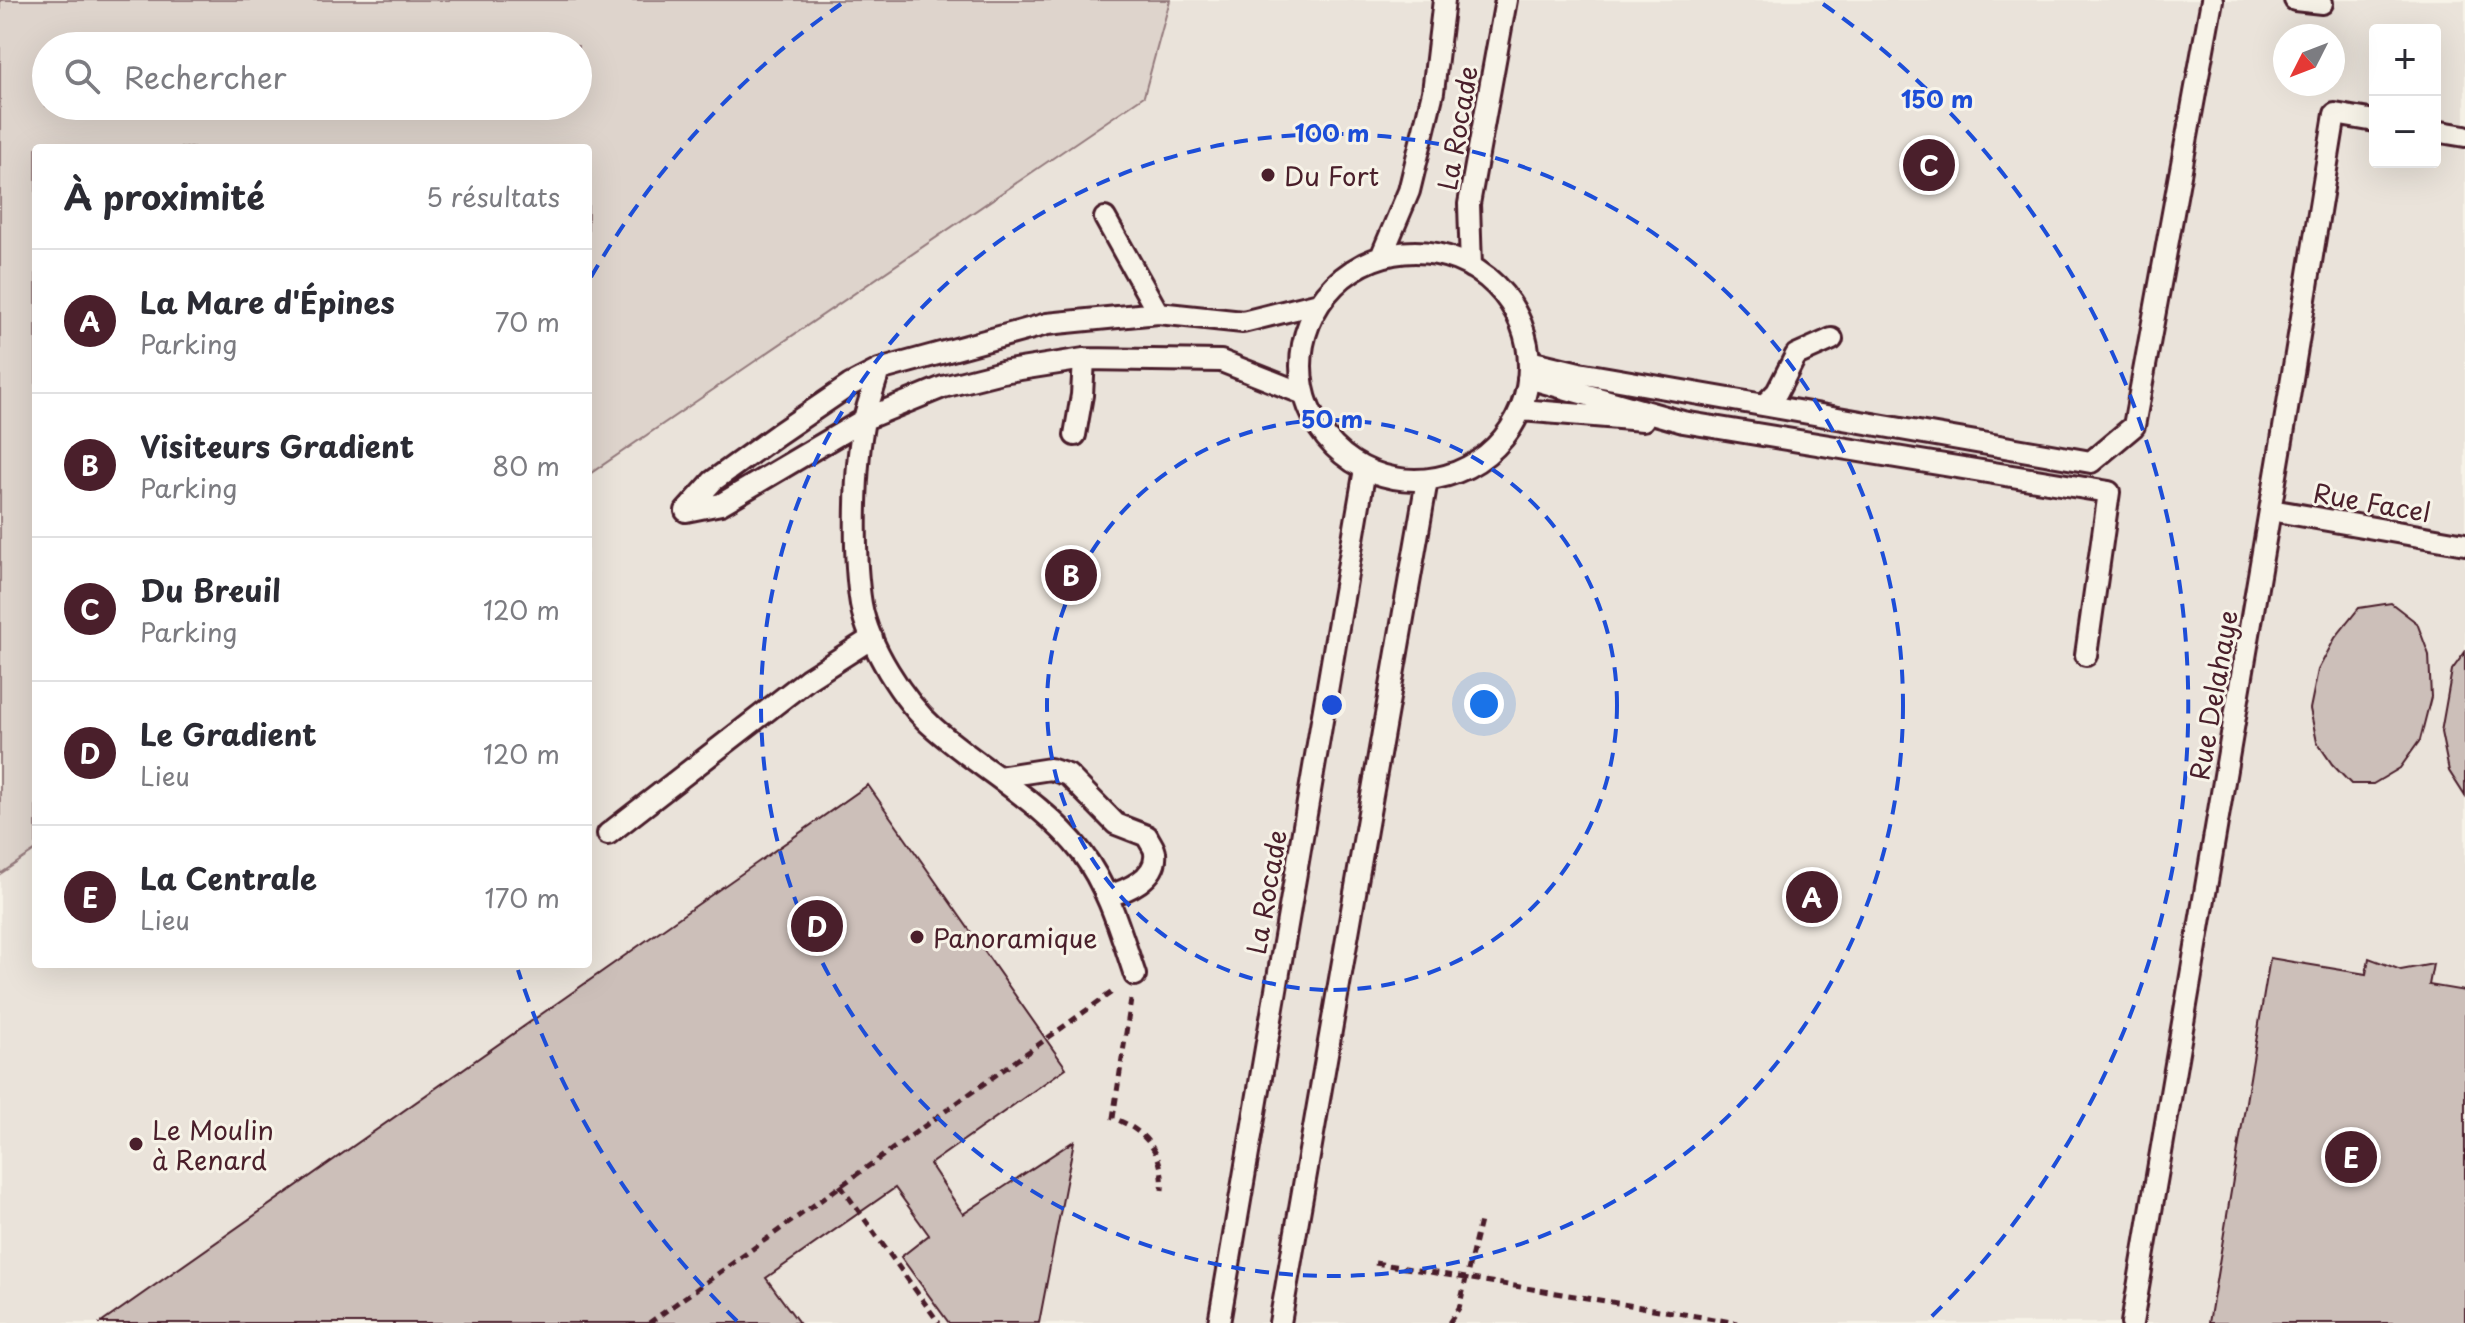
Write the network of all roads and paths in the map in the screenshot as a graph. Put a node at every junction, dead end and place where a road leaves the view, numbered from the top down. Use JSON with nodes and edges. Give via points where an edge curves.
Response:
{"nodes":[{"id":1,"x":1444,"y":0,"type":"edge"},
{"id":2,"x":1506,"y":0,"type":"edge"},
{"id":3,"x":2212,"y":0,"type":"edge"},
{"id":4,"x":2295,"y":0,"type":"edge"},
{"id":5,"x":2322,"y":3,"type":"dead end"},
{"id":6,"x":2369,"y":120,"type":"edge"},
{"id":7,"x":2441,"y":132,"type":"edge"},
{"id":8,"x":2465,"y":136,"type":"edge"},
{"id":9,"x":1105,"y":218,"type":"dead end"},
{"id":10,"x":1381,"y":257,"type":"junction"},
{"id":11,"x":1471,"y":267,"type":"junction"},
{"id":12,"x":1319,"y":303,"type":"junction"},
{"id":13,"x":1158,"y":313,"type":"junction"},
{"id":14,"x":1832,"y":339,"type":"dead end"},
{"id":15,"x":1084,"y":359,"type":"junction"},
{"id":16,"x":1529,"y":369,"type":"junction"},
{"id":17,"x":879,"y":370,"type":"junction"},
{"id":18,"x":1304,"y":394,"type":"junction"},
{"id":19,"x":1764,"y":405,"type":"junction"},
{"id":20,"x":1521,"y":410,"type":"junction"},
{"id":21,"x":865,"y":419,"type":"junction"},
{"id":22,"x":1683,"y":422,"type":"junction"},
{"id":23,"x":1075,"y":435,"type":"dead end"},
{"id":24,"x":1365,"y":469,"type":"junction"},
{"id":25,"x":1427,"y":480,"type":"junction"},
{"id":26,"x":2271,"y":510,"type":"junction"},
{"id":27,"x":2465,"y":544,"type":"edge"},
{"id":28,"x":872,"y":638,"type":"junction"},
{"id":29,"x":2086,"y":655,"type":"dead end"},
{"id":30,"x":999,"y":777,"type":"junction"},
{"id":31,"x":608,"y":834,"type":"dead end"},
{"id":32,"x":1107,"y":896,"type":"junction"},
{"id":33,"x":1135,"y":975,"type":"junction"},
{"id":34,"x":840,"y":1185,"type":"junction"},
{"id":35,"x":1162,"y":1190,"type":"dead end"},
{"id":36,"x":1480,"y":1221,"type":"dead end"},
{"id":37,"x":1375,"y":1263,"type":"dead end"},
{"id":38,"x":1467,"y":1278,"type":"junction"},
{"id":39,"x":649,"y":1323,"type":"edge"},
{"id":40,"x":939,"y":1323,"type":"edge"},
{"id":41,"x":1219,"y":1323,"type":"edge"},
{"id":42,"x":1280,"y":1323,"type":"edge"},
{"id":43,"x":1449,"y":1323,"type":"edge"},
{"id":44,"x":1738,"y":1323,"type":"edge"},
{"id":45,"x":2132,"y":1323,"type":"edge"}],
"edges":[{"from":1,"to":10,"type":"lane","name":"La Rocade","via":[[1433,92],[1409,191]]},
{"from":2,"to":11,"type":"lane","name":"La Rocade","via":[[1469,204]]},
{"from":3,"to":19,"type":"lane","via":[[2134,426],[2091,462]]},
{"from":4,"to":5,"type":"lane"},
{"from":6,"to":26,"type":"lane","name":"Rue Delahaye","via":[[2335,114]]},
{"from":7,"to":8,"type":"lane"},
{"from":9,"to":13,"type":"lane"},
{"from":10,"to":11,"type":"lane","via":[[1427,253]]},
{"from":10,"to":12,"type":"lane","via":[[1336,283]]},
{"from":11,"to":16,"type":"lane","via":[[1501,291],[1520,323]]},
{"from":12,"to":13,"type":"lane","via":[[1243,322]]},
{"from":12,"to":18,"type":"lane","via":[[1300,363]]},
{"from":13,"to":17,"type":"lane","via":[[1047,324]]},
{"from":14,"to":19,"type":"lane","via":[[1796,355]]},
{"from":15,"to":18,"type":"lane","via":[[1221,361]]},
{"from":15,"to":21,"type":"lane","via":[[943,387]]},
{"from":15,"to":23,"type":"lane"},
{"from":16,"to":19,"type":"lane"},
{"from":16,"to":20,"type":"lane"},
{"from":16,"to":22,"type":"lane"},
{"from":17,"to":21,"type":"lane"},
{"from":17,"to":21,"type":"lane","via":[[713,481],[686,511],[721,504]]},
{"from":18,"to":24,"type":"lane","via":[[1330,442]]},
{"from":20,"to":22,"type":"lane"},
{"from":20,"to":25,"type":"lane","via":[[1484,458],[1457,473]]},
{"from":21,"to":28,"type":"lane","via":[[857,527],[861,606]]},
{"from":22,"to":29,"type":"lane","via":[[2109,492]]},
{"from":24,"to":25,"type":"lane","via":[[1395,479]]},
{"from":24,"to":41,"type":"lane","name":"La Rocade"},
{"from":25,"to":42,"type":"lane"},
{"from":26,"to":27,"type":"lane","name":"Rue Facel"},
{"from":26,"to":45,"type":"lane","name":"Rue Delahaye"},
{"from":28,"to":30,"type":"lane","via":[[898,688],[932,727]]},
{"from":28,"to":31,"type":"lane","via":[[800,685]]},
{"from":30,"to":32,"type":"lane","via":[[1058,825]]},
{"from":30,"to":32,"type":"lane","via":[[1050,769],[1068,775],[1116,824],[1147,836],[1155,853],[1152,869],[1134,887]]},
{"from":32,"to":33,"type":"lane"},
{"from":33,"to":34,"type":"path"},
{"from":33,"to":35,"type":"path","via":[[1113,1118],[1129,1124],[1159,1157]]},
{"from":34,"to":39,"type":"path"},
{"from":34,"to":40,"type":"path"},
{"from":36,"to":38,"type":"path"},
{"from":37,"to":38,"type":"path"},
{"from":38,"to":43,"type":"path"},
{"from":38,"to":44,"type":"path"}]}
